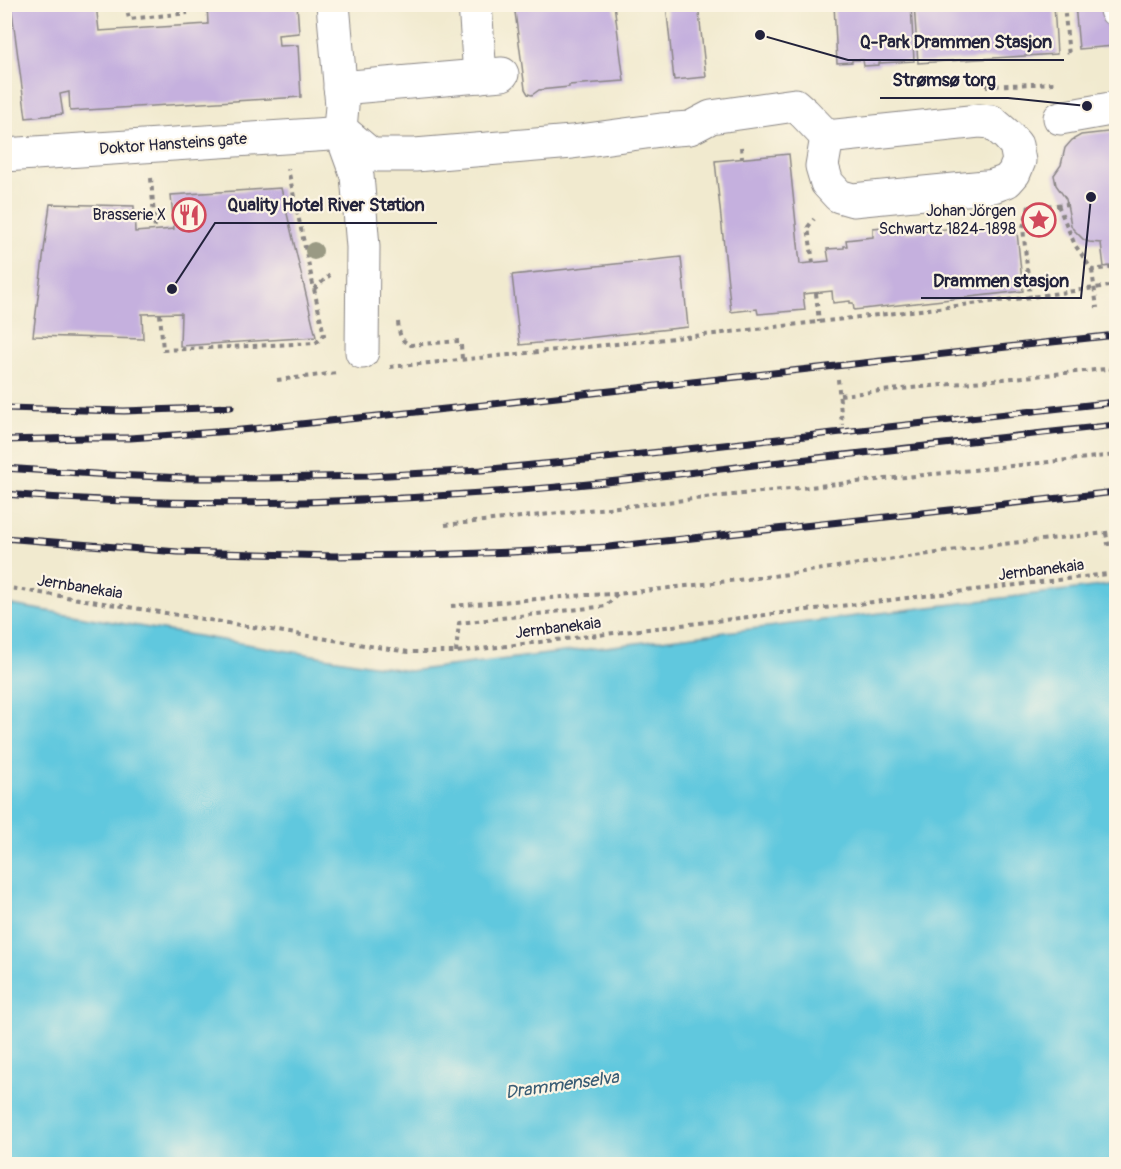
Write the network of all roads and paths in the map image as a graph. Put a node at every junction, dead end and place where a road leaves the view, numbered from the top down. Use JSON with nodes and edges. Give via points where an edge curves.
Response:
{"nodes":[{"id":1,"x":126,"y":4,"type":"edge"},
{"id":2,"x":333,"y":4,"type":"edge"},
{"id":3,"x":474,"y":4,"type":"edge"},
{"id":4,"x":1064,"y":4,"type":"edge"},
{"id":5,"x":1116,"y":4,"type":"edge"},
{"id":6,"x":1116,"y":10,"type":"edge"},
{"id":7,"x":188,"y":13,"type":"dead end"},
{"id":8,"x":1069,"y":56,"type":"dead end"},
{"id":9,"x":340,"y":88,"type":"junction"},
{"id":10,"x":1116,"y":108,"type":"edge"},
{"id":11,"x":1060,"y":118,"type":"dead end"},
{"id":12,"x":340,"y":129,"type":"junction"},
{"id":13,"x":827,"y":137,"type":"junction"},
{"id":14,"x":4,"y":155,"type":"edge"},
{"id":15,"x":288,"y":168,"type":"dead end"},
{"id":16,"x":151,"y":178,"type":"dead end"},
{"id":17,"x":1068,"y":204,"type":"dead end"},
{"id":18,"x":1058,"y":205,"type":"junction"},
{"id":19,"x":814,"y":219,"type":"dead end"},
{"id":20,"x":155,"y":230,"type":"dead end"},
{"id":21,"x":813,"y":263,"type":"dead end"},
{"id":22,"x":1116,"y":267,"type":"edge"},
{"id":23,"x":1092,"y":270,"type":"junction"},
{"id":24,"x":1116,"y":285,"type":"edge"},
{"id":25,"x":1094,"y":288,"type":"junction"},
{"id":26,"x":816,"y":293,"type":"dead end"},
{"id":27,"x":1030,"y":297,"type":"junction"},
{"id":28,"x":1096,"y":308,"type":"dead end"},
{"id":29,"x":160,"y":314,"type":"dead end"},
{"id":30,"x":819,"y":322,"type":"junction"},
{"id":31,"x":411,"y":345,"type":"dead end"},
{"id":32,"x":462,"y":359,"type":"junction"},
{"id":33,"x":363,"y":364,"type":"junction"},
{"id":34,"x":1116,"y":368,"type":"edge"},
{"id":35,"x":277,"y":380,"type":"dead end"},
{"id":36,"x":838,"y":380,"type":"dead end"},
{"id":37,"x":840,"y":395,"type":"junction"},
{"id":38,"x":842,"y":425,"type":"dead end"},
{"id":39,"x":1116,"y":455,"type":"edge"},
{"id":40,"x":445,"y":525,"type":"dead end"},
{"id":41,"x":1116,"y":532,"type":"edge"},
{"id":42,"x":1106,"y":533,"type":"junction"},
{"id":43,"x":1116,"y":543,"type":"edge"},
{"id":44,"x":1116,"y":573,"type":"edge"},
{"id":45,"x":4,"y":587,"type":"edge"},
{"id":46,"x":618,"y":594,"type":"junction"},
{"id":47,"x":451,"y":606,"type":"dead end"},
{"id":48,"x":456,"y":652,"type":"junction"}],
"edges":[{"from":1,"to":7,"type":"path","via":[[129,19]]},
{"from":2,"to":9,"type":"street"},
{"from":3,"to":9,"type":"street","via":[[491,75]]},
{"from":4,"to":8,"type":"path"},
{"from":5,"to":6,"type":"street"},
{"from":9,"to":12,"type":"street"},
{"from":10,"to":11,"type":"street"},
{"from":12,"to":13,"type":"street","via":[[371,155],[415,155],[690,128],[711,117],[795,105]]},
{"from":12,"to":14,"type":"street","name":"Doktor Hansteins gate","via":[[330,134]]},
{"from":12,"to":33,"type":"street","via":[[357,177],[363,247]]},
{"from":13,"to":13,"type":"street","via":[[822,166],[827,183],[839,196],[853,200],[993,186],[1007,181],[1019,161],[1016,145],[992,122]]},
{"from":15,"to":29,"type":"path","via":[[324,335],[316,343],[163,350]]},
{"from":16,"to":20,"type":"path"},
{"from":17,"to":18,"type":"path"},
{"from":18,"to":23,"type":"path","via":[[1075,245]]},
{"from":18,"to":27,"type":"path","via":[[1028,207],[1023,228]]},
{"from":19,"to":21,"type":"path","via":[[808,227]]},
{"from":22,"to":23,"type":"path"},
{"from":23,"to":25,"type":"path"},
{"from":24,"to":25,"type":"path"},
{"from":25,"to":27,"type":"path"},
{"from":25,"to":28,"type":"path"},
{"from":26,"to":30,"type":"path"},
{"from":27,"to":30,"type":"path"},
{"from":30,"to":32,"type":"path"},
{"from":31,"to":32,"type":"path","via":[[459,341]]},
{"from":32,"to":33,"type":"path"},
{"from":33,"to":35,"type":"path"},
{"from":34,"to":37,"type":"path"},
{"from":36,"to":37,"type":"path"},
{"from":37,"to":38,"type":"path"},
{"from":39,"to":40,"type":"path"},
{"from":41,"to":42,"type":"path"},
{"from":42,"to":43,"type":"path","via":[[1108,544]]},
{"from":42,"to":46,"type":"path"},
{"from":44,"to":48,"type":"path","name":"Jernbanekaia"},
{"from":45,"to":48,"type":"path","name":"Jernbanekaia","via":[[408,652]]},
{"from":46,"to":47,"type":"path"},
{"from":46,"to":48,"type":"path","via":[[606,606],[459,623]]}]}
